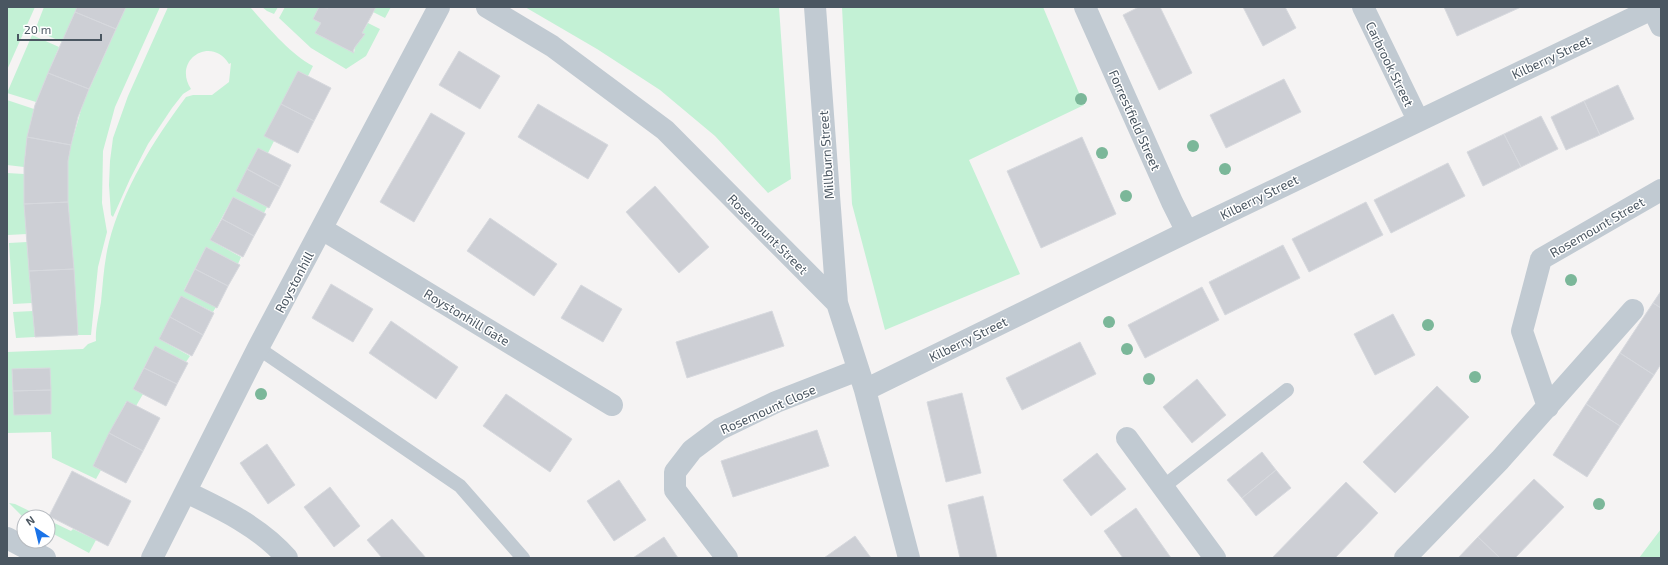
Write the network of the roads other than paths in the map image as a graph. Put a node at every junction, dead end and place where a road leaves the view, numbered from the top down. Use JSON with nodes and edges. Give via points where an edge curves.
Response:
{"nodes":[{"id":1,"x":438,"y":7,"type":"edge"},
{"id":2,"x":487,"y":7,"type":"edge"},
{"id":3,"x":815,"y":7,"type":"edge"},
{"id":4,"x":1085,"y":7,"type":"edge"},
{"id":5,"x":1363,"y":7,"type":"edge"},
{"id":6,"x":1655,"y":12,"type":"edge"},
{"id":7,"x":1418,"y":120,"type":"junction"},
{"id":8,"x":1661,"y":190,"type":"edge"},
{"id":9,"x":322,"y":229,"type":"junction"},
{"id":10,"x":1187,"y":232,"type":"junction"},
{"id":11,"x":837,"y":303,"type":"junction"},
{"id":12,"x":1632,"y":310,"type":"dead end"},
{"id":13,"x":258,"y":348,"type":"junction"},
{"id":14,"x":858,"y":370,"type":"junction"},
{"id":15,"x":865,"y":390,"type":"junction"},
{"id":16,"x":1287,"y":390,"type":"dead end"},
{"id":17,"x":612,"y":405,"type":"dead end"},
{"id":18,"x":1548,"y":406,"type":"junction"},
{"id":19,"x":1128,"y":438,"type":"dead end"},
{"id":20,"x":1164,"y":487,"type":"junction"},
{"id":21,"x":186,"y":492,"type":"junction"},
{"id":22,"x":7,"y":538,"type":"edge"},
{"id":23,"x":45,"y":558,"type":"edge"},
{"id":24,"x":152,"y":558,"type":"edge"},
{"id":25,"x":287,"y":558,"type":"edge"},
{"id":26,"x":523,"y":558,"type":"edge"},
{"id":27,"x":727,"y":558,"type":"edge"},
{"id":28,"x":909,"y":558,"type":"edge"},
{"id":29,"x":1215,"y":558,"type":"edge"},
{"id":30,"x":1405,"y":558,"type":"edge"}],
"edges":[{"from":1,"to":9,"type":"street","name":"Roystonhill"},
{"from":2,"to":11,"type":"street","name":"Rosemount Street","via":[[552,46],[665,130]]},
{"from":3,"to":11,"type":"street","name":"Millburn Street"},
{"from":4,"to":10,"type":"street","name":"Forrestfield Street"},
{"from":5,"to":7,"type":"street","name":"Carbrook Street"},
{"from":6,"to":7,"type":"street","name":"Kilberry Street"},
{"from":7,"to":10,"type":"street","name":"Kilberry Street"},
{"from":8,"to":18,"type":"street","name":"Rosemount Street","via":[[1541,259],[1522,331]]},
{"from":9,"to":13,"type":"street","name":"Roystonhill"},
{"from":9,"to":17,"type":"street","name":"Roystonhill Gate"},
{"from":10,"to":15,"type":"street","name":"Kilberry Street"},
{"from":11,"to":14,"type":"street","name":"Rosemount Street"},
{"from":12,"to":18,"type":"street"},
{"from":13,"to":21,"type":"street","name":"Roystonhill"},
{"from":13,"to":26,"type":"lane","via":[[460,486]]},
{"from":14,"to":15,"type":"street","name":"Rosemount Street"},
{"from":14,"to":27,"type":"street","name":"Rosemount Close","via":[[776,402],[720,429],[692,450],[675,472],[675,490]]},
{"from":15,"to":28,"type":"street","name":"Rosemount Street"},
{"from":16,"to":20,"type":"lane"},
{"from":18,"to":30,"type":"street","via":[[1500,460]]},
{"from":19,"to":20,"type":"street"},
{"from":20,"to":29,"type":"street"},
{"from":21,"to":24,"type":"street","name":"Roystonhill"},
{"from":21,"to":25,"type":"street","via":[[251,527],[266,537]]},
{"from":22,"to":23,"type":"street"}]}
